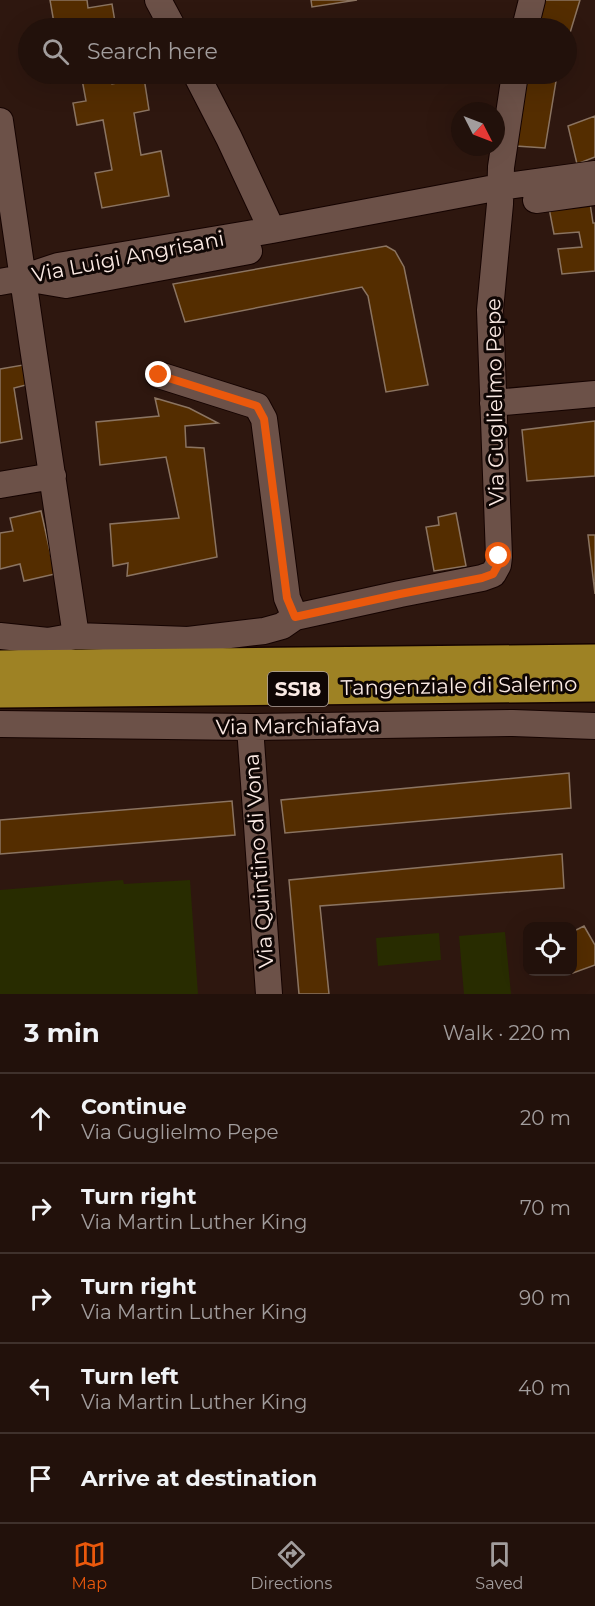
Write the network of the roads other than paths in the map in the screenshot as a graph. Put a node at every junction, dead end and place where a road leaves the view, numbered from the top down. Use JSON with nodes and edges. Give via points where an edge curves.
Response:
{"nodes":[{"id":1,"x":158,"y":0,"type":"edge"},
{"id":2,"x":532,"y":0,"type":"edge"},
{"id":3,"x":168,"y":18,"type":"edge"},
{"id":4,"x":528,"y":18,"type":"edge"},
{"id":5,"x":201,"y":84,"type":"edge"},
{"id":6,"x":513,"y":84,"type":"edge"},
{"id":7,"x":0,"y":121,"type":"edge"},
{"id":8,"x":595,"y":174,"type":"edge"},
{"id":9,"x":595,"y":192,"type":"edge"},
{"id":10,"x":500,"y":196,"type":"junction"},
{"id":11,"x":272,"y":230,"type":"junction"},
{"id":12,"x":11,"y":280,"type":"edge"},
{"id":13,"x":159,"y":375,"type":"dead end"},
{"id":14,"x":595,"y":394,"type":"edge"},
{"id":15,"x":493,"y":403,"type":"junction"},
{"id":16,"x":53,"y":476,"type":"junction"},
{"id":17,"x":0,"y":485,"type":"edge"},
{"id":18,"x":295,"y":617,"type":"junction"},
{"id":19,"x":0,"y":636,"type":"edge"},
{"id":20,"x":76,"y":636,"type":"junction"},
{"id":21,"x":595,"y":661,"type":"edge"},
{"id":22,"x":0,"y":667,"type":"edge"},
{"id":23,"x":595,"y":685,"type":"edge"},
{"id":24,"x":0,"y":691,"type":"edge"},
{"id":25,"x":0,"y":724,"type":"edge"},
{"id":26,"x":595,"y":726,"type":"edge"},
{"id":27,"x":250,"y":728,"type":"junction"},
{"id":28,"x":269,"y":994,"type":"edge"}],
"edges":[{"from":1,"to":3,"type":"street"},
{"from":2,"to":4,"type":"street"},
{"from":5,"to":11,"type":"street"},
{"from":6,"to":10,"type":"street","name":"Via Guglielmo Pepe"},
{"from":7,"to":12,"type":"street"},
{"from":8,"to":10,"type":"street","name":"Via Luigi Angrisani"},
{"from":9,"to":10,"type":"street","name":"Via Luigi Angrisani"},
{"from":10,"to":11,"type":"street","name":"Via Luigi Angrisani"},
{"from":10,"to":12,"type":"street","name":"Via Luigi Angrisani","via":[[66,285]]},
{"from":10,"to":15,"type":"street","name":"Via Guglielmo Pepe","via":[[490,310]]},
{"from":11,"to":12,"type":"street","name":"Via Luigi Angrisani","via":[[58,266]]},
{"from":12,"to":16,"type":"street"},
{"from":13,"to":18,"type":"street","via":[[257,406],[264,419],[287,598]]},
{"from":14,"to":15,"type":"street"},
{"from":15,"to":18,"type":"street","name":"Via Guglielmo Pepe","via":[[498,565],[493,574]]},
{"from":16,"to":17,"type":"street"},
{"from":16,"to":20,"type":"street"},
{"from":18,"to":20,"type":"street","name":"Via Guglielmo Pepe","via":[[264,631],[188,640]]},
{"from":19,"to":20,"type":"street","name":"Via Guglielmo Pepe","via":[[48,641]]},
{"from":21,"to":22,"type":"highway","name":"Tangenziale di Salerno","number":"SS18"},
{"from":23,"to":24,"type":"highway","name":"Tangenziale di Salerno","number":"SS18"},
{"from":25,"to":27,"type":"street","name":"Via Marchiafava"},
{"from":26,"to":27,"type":"street","name":"Via Marchiafava","via":[[513,723]]},
{"from":27,"to":28,"type":"street","name":"Via Quintino di Vona"}]}
